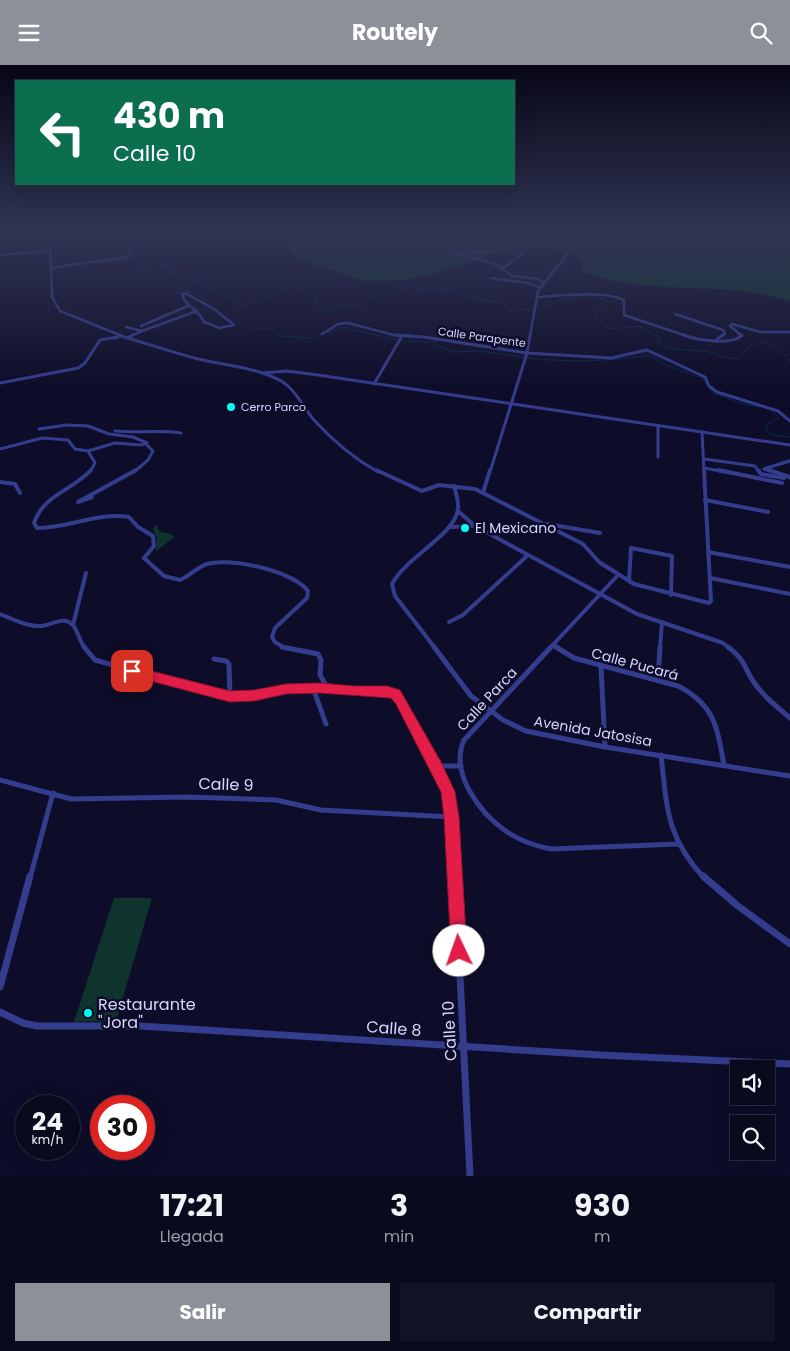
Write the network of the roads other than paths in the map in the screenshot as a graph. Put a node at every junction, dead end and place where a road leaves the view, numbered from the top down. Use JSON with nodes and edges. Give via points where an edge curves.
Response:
{"nodes":[{"id":1,"x":52,"y":284,"type":"edge"},
{"id":2,"x":530,"y":284,"type":"edge"},
{"id":3,"x":543,"y":284,"type":"edge"},
{"id":4,"x":539,"y":287,"type":"junction"},
{"id":5,"x":537,"y":297,"type":"junction"},
{"id":6,"x":188,"y":306,"type":"junction"},
{"id":7,"x":197,"y":311,"type":"junction"},
{"id":8,"x":675,"y":314,"type":"dead end"},
{"id":9,"x":150,"y":322,"type":"junction"},
{"id":10,"x":158,"y":325,"type":"junction"},
{"id":11,"x":140,"y":326,"type":"dead end"},
{"id":12,"x":126,"y":327,"type":"dead end"},
{"id":13,"x":142,"y":331,"type":"junction"},
{"id":14,"x":789,"y":333,"type":"edge"},
{"id":15,"x":322,"y":334,"type":"dead end"},
{"id":16,"x":402,"y":336,"type":"junction"},
{"id":17,"x":126,"y":338,"type":"junction"},
{"id":18,"x":706,"y":341,"type":"junction"},
{"id":19,"x":527,"y":353,"type":"junction"},
{"id":20,"x":260,"y":373,"type":"junction"},
{"id":21,"x":0,"y":383,"type":"edge"},
{"id":22,"x":374,"y":384,"type":"junction"},
{"id":23,"x":512,"y":404,"type":"junction"},
{"id":24,"x":790,"y":421,"type":"edge"},
{"id":25,"x":100,"y":425,"type":"dead end"},
{"id":26,"x":658,"y":425,"type":"junction"},
{"id":27,"x":39,"y":429,"type":"dead end"},
{"id":28,"x":106,"y":432,"type":"junction"},
{"id":29,"x":702,"y":432,"type":"junction"},
{"id":30,"x":181,"y":433,"type":"dead end"},
{"id":31,"x":146,"y":444,"type":"junction"},
{"id":32,"x":790,"y":445,"type":"edge"},
{"id":33,"x":0,"y":449,"type":"edge"},
{"id":34,"x":88,"y":451,"type":"junction"},
{"id":35,"x":658,"y":457,"type":"dead end"},
{"id":36,"x":704,"y":459,"type":"junction"},
{"id":37,"x":790,"y":461,"type":"edge"},
{"id":38,"x":705,"y":468,"type":"junction"},
{"id":39,"x":790,"y":477,"type":"edge"},
{"id":40,"x":784,"y":478,"type":"dead end"},
{"id":41,"x":0,"y":482,"type":"edge"},
{"id":42,"x":782,"y":483,"type":"dead end"},
{"id":43,"x":454,"y":487,"type":"junction"},
{"id":44,"x":20,"y":493,"type":"dead end"},
{"id":45,"x":483,"y":493,"type":"junction"},
{"id":46,"x":92,"y":497,"type":"dead end"},
{"id":47,"x":705,"y":500,"type":"junction"},
{"id":48,"x":459,"y":512,"type":"junction"},
{"id":49,"x":768,"y":512,"type":"dead end"},
{"id":50,"x":543,"y":523,"type":"junction"},
{"id":51,"x":475,"y":526,"type":"junction"},
{"id":52,"x":450,"y":528,"type":"junction"},
{"id":53,"x":600,"y":533,"type":"dead end"},
{"id":54,"x":708,"y":552,"type":"junction"},
{"id":55,"x":528,"y":555,"type":"junction"},
{"id":56,"x":790,"y":567,"type":"edge"},
{"id":57,"x":86,"y":573,"type":"dead end"},
{"id":58,"x":618,"y":575,"type":"junction"},
{"id":59,"x":710,"y":578,"type":"junction"},
{"id":60,"x":629,"y":581,"type":"junction"},
{"id":61,"x":600,"y":594,"type":"junction"},
{"id":62,"x":790,"y":594,"type":"edge"},
{"id":63,"x":671,"y":595,"type":"junction"},
{"id":64,"x":0,"y":614,"type":"edge"},
{"id":65,"x":449,"y":622,"type":"dead end"},
{"id":66,"x":662,"y":622,"type":"junction"},
{"id":67,"x":74,"y":625,"type":"junction"},
{"id":68,"x":553,"y":645,"type":"junction"},
{"id":69,"x":214,"y":659,"type":"dead end"},
{"id":70,"x":601,"y":667,"type":"junction"},
{"id":71,"x":658,"y":680,"type":"junction"},
{"id":72,"x":312,"y":688,"type":"junction"},
{"id":73,"x":328,"y":689,"type":"junction"},
{"id":74,"x":230,"y":696,"type":"junction"},
{"id":75,"x":490,"y":712,"type":"junction"},
{"id":76,"x":790,"y":719,"type":"edge"},
{"id":77,"x":326,"y":724,"type":"dead end"},
{"id":78,"x":605,"y":747,"type":"junction"},
{"id":79,"x":661,"y":755,"type":"junction"},
{"id":80,"x":724,"y":765,"type":"junction"},
{"id":81,"x":436,"y":766,"type":"junction"},
{"id":82,"x":461,"y":766,"type":"junction"},
{"id":83,"x":790,"y":776,"type":"edge"},
{"id":84,"x":0,"y":780,"type":"edge"},
{"id":85,"x":53,"y":793,"type":"junction"},
{"id":86,"x":452,"y":817,"type":"junction"},
{"id":87,"x":678,"y":844,"type":"junction"},
{"id":88,"x":790,"y":944,"type":"edge"},
{"id":89,"x":0,"y":987,"type":"edge"},
{"id":90,"x":0,"y":1012,"type":"edge"},
{"id":91,"x":464,"y":1046,"type":"junction"},
{"id":92,"x":790,"y":1064,"type":"edge"},
{"id":93,"x":470,"y":1176,"type":"edge"}],
"edges":[{"from":1,"to":17,"type":"street","via":[[52,297],[59,310]]},
{"from":2,"to":4,"type":"street"},
{"from":3,"to":4,"type":"street"},
{"from":4,"to":5,"type":"street"},
{"from":5,"to":18,"type":"street","via":[[594,295],[622,299],[624,315]]},
{"from":5,"to":19,"type":"street"},
{"from":6,"to":7,"type":"street"},
{"from":6,"to":7,"type":"street","via":[[182,294],[187,293],[202,301],[234,325],[210,325]]},
{"from":6,"to":9,"type":"street"},
{"from":7,"to":10,"type":"street"},
{"from":8,"to":18,"type":"street","via":[[724,331],[721,337]]},
{"from":9,"to":10,"type":"street"},
{"from":9,"to":11,"type":"street"},
{"from":10,"to":13,"type":"street"},
{"from":12,"to":13,"type":"street"},
{"from":13,"to":17,"type":"street"},
{"from":14,"to":18,"type":"street","via":[[760,332],[732,325],[743,336]]},
{"from":15,"to":16,"type":"street","name":"Calle Parapente","via":[[338,324],[348,323]]},
{"from":16,"to":19,"type":"street","name":"Calle Parapente"},
{"from":16,"to":22,"type":"street"},
{"from":17,"to":20,"type":"street"},
{"from":17,"to":21,"type":"street","via":[[100,340],[78,368]]},
{"from":19,"to":23,"type":"street"},
{"from":19,"to":24,"type":"street","name":"Calle Parapente","via":[[611,358],[643,350],[656,353],[705,377],[717,392],[778,411]]},
{"from":20,"to":22,"type":"street","via":[[287,371]]},
{"from":20,"to":43,"type":"street","via":[[288,386],[314,420],[337,442],[378,472],[422,491],[439,485]]},
{"from":22,"to":23,"type":"street"},
{"from":23,"to":26,"type":"street"},
{"from":23,"to":45,"type":"street"},
{"from":25,"to":28,"type":"street"},
{"from":26,"to":29,"type":"street"},
{"from":26,"to":35,"type":"street"},
{"from":27,"to":28,"type":"street","via":[[70,425]]},
{"from":28,"to":30,"type":"street","via":[[158,430]]},
{"from":28,"to":31,"type":"street","via":[[140,439]]},
{"from":29,"to":32,"type":"street"},
{"from":29,"to":36,"type":"street"},
{"from":31,"to":34,"type":"street","via":[[115,443]]},
{"from":31,"to":46,"type":"street","via":[[153,451],[147,460],[122,480],[78,502]]},
{"from":33,"to":34,"type":"street","via":[[25,441],[58,437],[70,441],[75,449]]},
{"from":34,"to":73,"type":"street","via":[[95,463],[91,471],[45,504],[35,518],[37,528],[77,523],[96,516],[126,516],[153,536],[154,545],[144,558],[165,577],[184,579],[204,565],[226,561],[298,580],[307,588],[307,598],[275,628],[272,637],[285,648],[318,654],[320,675]]},
{"from":36,"to":38,"type":"street"},
{"from":36,"to":40,"type":"street","via":[[757,466],[761,473]]},
{"from":37,"to":39,"type":"street","via":[[764,469]]},
{"from":38,"to":42,"type":"street"},
{"from":38,"to":47,"type":"street"},
{"from":41,"to":44,"type":"street","via":[[15,484]]},
{"from":43,"to":45,"type":"street","via":[[472,488]]},
{"from":43,"to":48,"type":"street"},
{"from":45,"to":50,"type":"street"},
{"from":47,"to":49,"type":"street"},
{"from":47,"to":54,"type":"street"},
{"from":48,"to":51,"type":"street"},
{"from":48,"to":52,"type":"street","name":"Avenida Jatosisa"},
{"from":50,"to":53,"type":"street"},
{"from":50,"to":58,"type":"street","via":[[583,544],[595,559]]},
{"from":51,"to":52,"type":"street"},
{"from":51,"to":55,"type":"street"},
{"from":52,"to":75,"type":"street","name":"Avenida Jatosisa","via":[[398,572],[392,584],[393,592],[471,696]]},
{"from":54,"to":56,"type":"street"},
{"from":54,"to":59,"type":"street"},
{"from":55,"to":61,"type":"street"},
{"from":55,"to":65,"type":"street","via":[[463,615]]},
{"from":57,"to":67,"type":"street"},
{"from":58,"to":60,"type":"street"},
{"from":58,"to":61,"type":"street","name":"Calle Parca"},
{"from":59,"to":62,"type":"street"},
{"from":59,"to":63,"type":"street","via":[[710,603]]},
{"from":60,"to":63,"type":"street"},
{"from":60,"to":63,"type":"street","via":[[631,548],[672,556]]},
{"from":61,"to":66,"type":"street","via":[[638,614]]},
{"from":61,"to":68,"type":"street","name":"Calle Parca"},
{"from":64,"to":67,"type":"street","via":[[41,626],[64,621]]},
{"from":66,"to":71,"type":"street"},
{"from":66,"to":76,"type":"street","via":[[719,641],[737,652],[765,696]]},
{"from":67,"to":74,"type":"street","name":"Calle 10","via":[[79,641],[95,660]]},
{"from":68,"to":70,"type":"street","name":"Calle Pucará","via":[[574,658]]},
{"from":68,"to":75,"type":"street","name":"Calle Parca"},
{"from":69,"to":74,"type":"street","via":[[229,664]]},
{"from":70,"to":71,"type":"street","name":"Calle Pucará"},
{"from":70,"to":78,"type":"street"},
{"from":71,"to":80,"type":"street","name":"Calle Pucará","via":[[692,692],[711,709],[716,719]]},
{"from":72,"to":73,"type":"street","name":"Calle 10"},
{"from":72,"to":74,"type":"street","name":"Calle 10"},
{"from":72,"to":77,"type":"street"},
{"from":73,"to":81,"type":"street","name":"Calle 10","via":[[395,694]]},
{"from":75,"to":78,"type":"street","name":"Avenida Jatosisa","via":[[526,731]]},
{"from":75,"to":82,"type":"street","name":"Calle Parca","via":[[462,742]]},
{"from":78,"to":79,"type":"street","name":"Avenida Jatosisa"},
{"from":79,"to":80,"type":"street","name":"Avenida Jatosisa"},
{"from":79,"to":87,"type":"street","via":[[670,823]]},
{"from":80,"to":83,"type":"street","name":"Avenida Jatosisa"},
{"from":81,"to":82,"type":"street"},
{"from":81,"to":86,"type":"street","name":"Calle 10","via":[[448,792]]},
{"from":82,"to":87,"type":"street","name":"Calle Parca","via":[[468,790],[481,811],[522,842],[538,848]]},
{"from":84,"to":85,"type":"street","name":"Calle 9"},
{"from":85,"to":86,"type":"street","name":"Calle 9","via":[[78,799],[187,797],[276,800],[321,810]]},
{"from":85,"to":89,"type":"street"},
{"from":86,"to":91,"type":"street","name":"Calle 10"},
{"from":87,"to":88,"type":"street","via":[[708,882]]},
{"from":90,"to":91,"type":"street","name":"Calle 8","via":[[37,1026],[140,1026]]},
{"from":91,"to":92,"type":"street","name":"Calle 8"},
{"from":91,"to":93,"type":"street","name":"Calle 10"}]}
